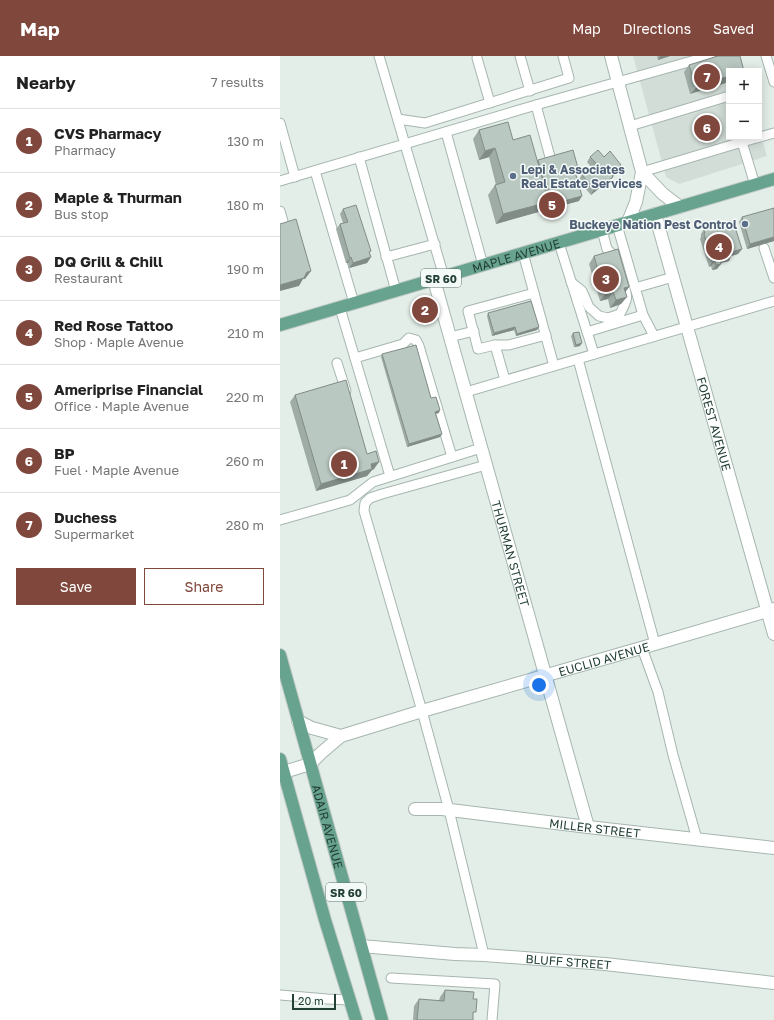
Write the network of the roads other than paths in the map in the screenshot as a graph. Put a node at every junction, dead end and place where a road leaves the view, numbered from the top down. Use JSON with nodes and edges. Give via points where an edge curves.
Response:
{"nodes":[{"id":1,"x":379,"y":56,"type":"edge"},
{"id":2,"x":520,"y":56,"type":"edge"},
{"id":3,"x":563,"y":56,"type":"edge"},
{"id":4,"x":611,"y":56,"type":"edge"},
{"id":5,"x":710,"y":56,"type":"edge"},
{"id":6,"x":766,"y":56,"type":"edge"},
{"id":7,"x":477,"y":58,"type":"dead end"},
{"id":8,"x":618,"y":82,"type":"junction"},
{"id":9,"x":774,"y":82,"type":"edge"},
{"id":10,"x":530,"y":91,"type":"junction"},
{"id":11,"x":726,"y":97,"type":"edge"},
{"id":12,"x":490,"y":103,"type":"junction"},
{"id":13,"x":536,"y":105,"type":"junction"},
{"id":14,"x":398,"y":119,"type":"junction"},
{"id":15,"x":280,"y":123,"type":"edge"},
{"id":16,"x":630,"y":126,"type":"junction"},
{"id":17,"x":446,"y":132,"type":"junction"},
{"id":18,"x":774,"y":133,"type":"edge"},
{"id":19,"x":762,"y":135,"type":"edge"},
{"id":20,"x":747,"y":140,"type":"edge"},
{"id":21,"x":742,"y":142,"type":"junction"},
{"id":22,"x":406,"y":144,"type":"junction"},
{"id":23,"x":359,"y":157,"type":"junction"},
{"id":24,"x":550,"y":157,"type":"edge"},
{"id":25,"x":315,"y":171,"type":"junction"},
{"id":26,"x":642,"y":172,"type":"junction"},
{"id":27,"x":295,"y":176,"type":"junction"},
{"id":28,"x":774,"y":179,"type":"edge"},
{"id":29,"x":280,"y":181,"type":"edge"},
{"id":30,"x":755,"y":184,"type":"junction"},
{"id":31,"x":680,"y":207,"type":"junction"},
{"id":32,"x":280,"y":212,"type":"edge"},
{"id":33,"x":655,"y":214,"type":"junction"},
{"id":34,"x":622,"y":224,"type":"junction"},
{"id":35,"x":284,"y":225,"type":"edge"},
{"id":36,"x":602,"y":230,"type":"junction"},
{"id":37,"x":559,"y":243,"type":"junction"},
{"id":38,"x":435,"y":244,"type":"junction"},
{"id":39,"x":764,"y":248,"type":"edge"},
{"id":40,"x":523,"y":253,"type":"junction"},
{"id":41,"x":386,"y":257,"type":"junction"},
{"id":42,"x":483,"y":265,"type":"junction"},
{"id":43,"x":673,"y":277,"type":"junction"},
{"id":44,"x":439,"y":278,"type":"junction"},
{"id":45,"x":774,"y":278,"type":"edge"},
{"id":46,"x":571,"y":282,"type":"junction"},
{"id":47,"x":635,"y":288,"type":"junction"},
{"id":48,"x":396,"y":291,"type":"junction"},
{"id":49,"x":534,"y":293,"type":"junction"},
{"id":50,"x":774,"y":301,"type":"edge"},
{"id":51,"x":354,"y":304,"type":"junction"},
{"id":52,"x":340,"y":308,"type":"junction"},
{"id":53,"x":643,"y":315,"type":"junction"},
{"id":54,"x":280,"y":325,"type":"edge"},
{"id":55,"x":687,"y":327,"type":"junction"},
{"id":56,"x":474,"y":331,"type":"junction"},
{"id":57,"x":587,"y":332,"type":"junction"},
{"id":58,"x":546,"y":335,"type":"junction"},
{"id":59,"x":654,"y":336,"type":"junction"},
{"id":60,"x":450,"y":337,"type":"junction"},
{"id":61,"x":495,"y":345,"type":"junction"},
{"id":62,"x":594,"y":354,"type":"junction"},
{"id":63,"x":354,"y":358,"type":"junction"},
{"id":64,"x":578,"y":360,"type":"junction"},
{"id":65,"x":337,"y":363,"type":"dead end"},
{"id":66,"x":554,"y":366,"type":"junction"},
{"id":67,"x":505,"y":380,"type":"junction"},
{"id":68,"x":466,"y":392,"type":"junction"},
{"id":69,"x":349,"y":400,"type":"edge"},
{"id":70,"x":481,"y":448,"type":"junction"},
{"id":71,"x":452,"y":457,"type":"junction"},
{"id":72,"x":486,"y":465,"type":"junction"},
{"id":73,"x":390,"y":476,"type":"junction"},
{"id":74,"x":280,"y":520,"type":"edge"},
{"id":75,"x":771,"y":610,"type":"edge"},
{"id":76,"x":774,"y":634,"type":"edge"},
{"id":77,"x":655,"y":644,"type":"junction"},
{"id":78,"x":642,"y":648,"type":"junction"},
{"id":79,"x":280,"y":655,"type":"edge"},
{"id":80,"x":545,"y":675,"type":"junction"},
{"id":81,"x":422,"y":711,"type":"junction"},
{"id":82,"x":298,"y":721,"type":"junction"},
{"id":83,"x":341,"y":736,"type":"junction"},
{"id":84,"x":280,"y":759,"type":"edge"},
{"id":85,"x":310,"y":764,"type":"junction"},
{"id":86,"x":284,"y":772,"type":"junction"},
{"id":87,"x":415,"y":809,"type":"dead end"},
{"id":88,"x":449,"y":810,"type":"junction"},
{"id":89,"x":588,"y":827,"type":"junction"},
{"id":90,"x":697,"y":839,"type":"junction"},
{"id":91,"x":774,"y":848,"type":"edge"},
{"id":92,"x":361,"y":946,"type":"junction"},
{"id":93,"x":484,"y":955,"type":"junction"},
{"id":94,"x":390,"y":978,"type":"dead end"},
{"id":95,"x":774,"y":983,"type":"edge"},
{"id":96,"x":280,"y":995,"type":"edge"},
{"id":97,"x":350,"y":1000,"type":"junction"},
{"id":98,"x":356,"y":1020,"type":"edge"},
{"id":99,"x":382,"y":1020,"type":"edge"},
{"id":100,"x":492,"y":1020,"type":"edge"}],
"edges":[{"from":1,"to":14,"type":"lane"},
{"from":2,"to":10,"type":"lane"},
{"from":3,"to":10,"type":"lane","via":[[569,78]]},
{"from":4,"to":8,"type":"street"},
{"from":5,"to":8,"type":"lane"},
{"from":6,"to":9,"type":"lane"},
{"from":7,"to":12,"type":"lane"},
{"from":8,"to":13,"type":"lane"},
{"from":8,"to":16,"type":"street"},
{"from":10,"to":12,"type":"lane"},
{"from":11,"to":16,"type":"lane"},
{"from":12,"to":14,"type":"lane","via":[[425,124]]},
{"from":13,"to":17,"type":"lane"},
{"from":13,"to":24,"type":"lane"},
{"from":14,"to":22,"type":"lane"},
{"from":15,"to":27,"type":"lane"},
{"from":16,"to":26,"type":"street"},
{"from":17,"to":22,"type":"lane"},
{"from":17,"to":42,"type":"lane"},
{"from":18,"to":19,"type":"lane"},
{"from":20,"to":21,"type":"lane"},
{"from":21,"to":26,"type":"lane"},
{"from":21,"to":30,"type":"lane"},
{"from":22,"to":23,"type":"lane"},
{"from":22,"to":38,"type":"lane"},
{"from":23,"to":25,"type":"lane"},
{"from":23,"to":41,"type":"lane"},
{"from":25,"to":27,"type":"lane"},
{"from":25,"to":51,"type":"lane"},
{"from":26,"to":31,"type":"street"},
{"from":26,"to":34,"type":"street","via":[[636,202]]},
{"from":27,"to":29,"type":"lane"},
{"from":28,"to":30,"type":"main road","name":"MAPLE AVENUE","number":"SR 60"},
{"from":30,"to":31,"type":"main road","name":"MAPLE AVENUE","number":"SR 60"},
{"from":31,"to":33,"type":"main road","name":"MAPLE AVENUE","number":"SR 60"},
{"from":32,"to":35,"type":"lane"},
{"from":33,"to":34,"type":"main road","name":"MAPLE AVENUE","number":"SR 60"},
{"from":33,"to":43,"type":"street","name":"FOREST AVENUE"},
{"from":34,"to":36,"type":"main road","name":"MAPLE AVENUE","number":"SR 60"},
{"from":34,"to":47,"type":"lane"},
{"from":36,"to":37,"type":"main road","name":"MAPLE AVENUE","number":"SR 60"},
{"from":36,"to":46,"type":"lane","via":[[608,249],[616,258],[628,297],[620,314],[608,318],[599,316],[589,307],[582,291]]},
{"from":37,"to":40,"type":"main road","name":"MAPLE AVENUE","number":"SR 60"},
{"from":37,"to":46,"type":"lane"},
{"from":38,"to":41,"type":"lane"},
{"from":38,"to":44,"type":"lane"},
{"from":39,"to":45,"type":"lane"},
{"from":40,"to":42,"type":"main road","name":"MAPLE AVENUE","number":"SR 60"},
{"from":40,"to":49,"type":"lane"},
{"from":41,"to":48,"type":"lane"},
{"from":42,"to":44,"type":"main road","name":"MAPLE AVENUE","number":"SR 60"},
{"from":43,"to":47,"type":"lane"},
{"from":43,"to":55,"type":"street","name":"FOREST AVENUE"},
{"from":44,"to":48,"type":"main road","name":"MAPLE AVENUE","number":"SR 60"},
{"from":44,"to":60,"type":"street","name":"THURMAN STREET"},
{"from":46,"to":57,"type":"lane"},
{"from":47,"to":53,"type":"lane"},
{"from":48,"to":51,"type":"main road","name":"MAPLE AVENUE","number":"SR 60"},
{"from":49,"to":56,"type":"lane","via":[[468,311]]},
{"from":49,"to":58,"type":"lane"},
{"from":50,"to":55,"type":"lane"},
{"from":51,"to":52,"type":"main road","name":"MAPLE AVENUE","number":"SR 60"},
{"from":52,"to":54,"type":"main road","name":"MAPLE AVENUE","number":"SR 60"},
{"from":52,"to":63,"type":"lane"},
{"from":53,"to":57,"type":"lane"},
{"from":53,"to":59,"type":"lane"},
{"from":55,"to":59,"type":"lane"},
{"from":55,"to":75,"type":"street","name":"FOREST AVENUE"},
{"from":56,"to":60,"type":"lane"},
{"from":56,"to":61,"type":"lane","via":[[478,349]]},
{"from":57,"to":62,"type":"lane"},
{"from":58,"to":61,"type":"lane","via":[[509,345]]},
{"from":58,"to":66,"type":"lane"},
{"from":59,"to":62,"type":"lane"},
{"from":60,"to":68,"type":"street","name":"THURMAN STREET"},
{"from":61,"to":67,"type":"lane"},
{"from":62,"to":64,"type":"lane"},
{"from":63,"to":71,"type":"lane","via":[[403,344],[410,338],[416,340]]},
{"from":63,"to":73,"type":"lane"},
{"from":64,"to":66,"type":"lane"},
{"from":64,"to":77,"type":"lane"},
{"from":65,"to":69,"type":"lane"},
{"from":66,"to":67,"type":"lane"},
{"from":67,"to":68,"type":"lane"},
{"from":68,"to":70,"type":"street","name":"THURMAN STREET"},
{"from":70,"to":71,"type":"lane"},
{"from":70,"to":72,"type":"street","name":"THURMAN STREET"},
{"from":71,"to":73,"type":"lane"},
{"from":72,"to":80,"type":"street","name":"THURMAN STREET"},
{"from":72,"to":81,"type":"lane","via":[[382,494],[365,502],[365,516]]},
{"from":73,"to":74,"type":"lane","via":[[372,479],[350,500]]},
{"from":75,"to":76,"type":"street","name":"FOREST AVENUE"},
{"from":75,"to":77,"type":"street","name":"EUCLID AVENUE"},
{"from":77,"to":78,"type":"street","name":"EUCLID AVENUE"},
{"from":78,"to":80,"type":"street","name":"EUCLID AVENUE"},
{"from":78,"to":90,"type":"lane","via":[[658,692]]},
{"from":79,"to":82,"type":"main road","name":"ADAIR AVENUE","number":"SR 60"},
{"from":80,"to":81,"type":"street","name":"EUCLID AVENUE"},
{"from":80,"to":89,"type":"street","name":"THURMAN STREET"},
{"from":81,"to":83,"type":"street","name":"EUCLID AVENUE"},
{"from":81,"to":88,"type":"lane"},
{"from":82,"to":83,"type":"street"},
{"from":82,"to":85,"type":"main road","name":"ADAIR AVENUE","number":"SR 60"},
{"from":83,"to":85,"type":"street","name":"EUCLID AVENUE"},
{"from":84,"to":86,"type":"main road","number":"SR 60"},
{"from":85,"to":86,"type":"street","name":"EUCLID AVENUE"},
{"from":85,"to":92,"type":"main road","name":"ADAIR AVENUE","number":"SR 60"},
{"from":86,"to":97,"type":"main road","number":"SR 60"},
{"from":87,"to":88,"type":"street","name":"MILLER STREET"},
{"from":88,"to":89,"type":"street","name":"MILLER STREET"},
{"from":88,"to":93,"type":"lane"},
{"from":89,"to":90,"type":"street","name":"MILLER STREET"},
{"from":90,"to":91,"type":"street","name":"MILLER STREET"},
{"from":92,"to":93,"type":"street","name":"BLUFF STREET"},
{"from":92,"to":99,"type":"main road","name":"ADAIR AVENUE","number":"SR 60"},
{"from":93,"to":95,"type":"street","name":"BLUFF STREET","via":[[605,964]]},
{"from":94,"to":100,"type":"lane","via":[[495,984]]},
{"from":96,"to":97,"type":"lane"},
{"from":97,"to":98,"type":"main road","number":"SR 60"}]}
